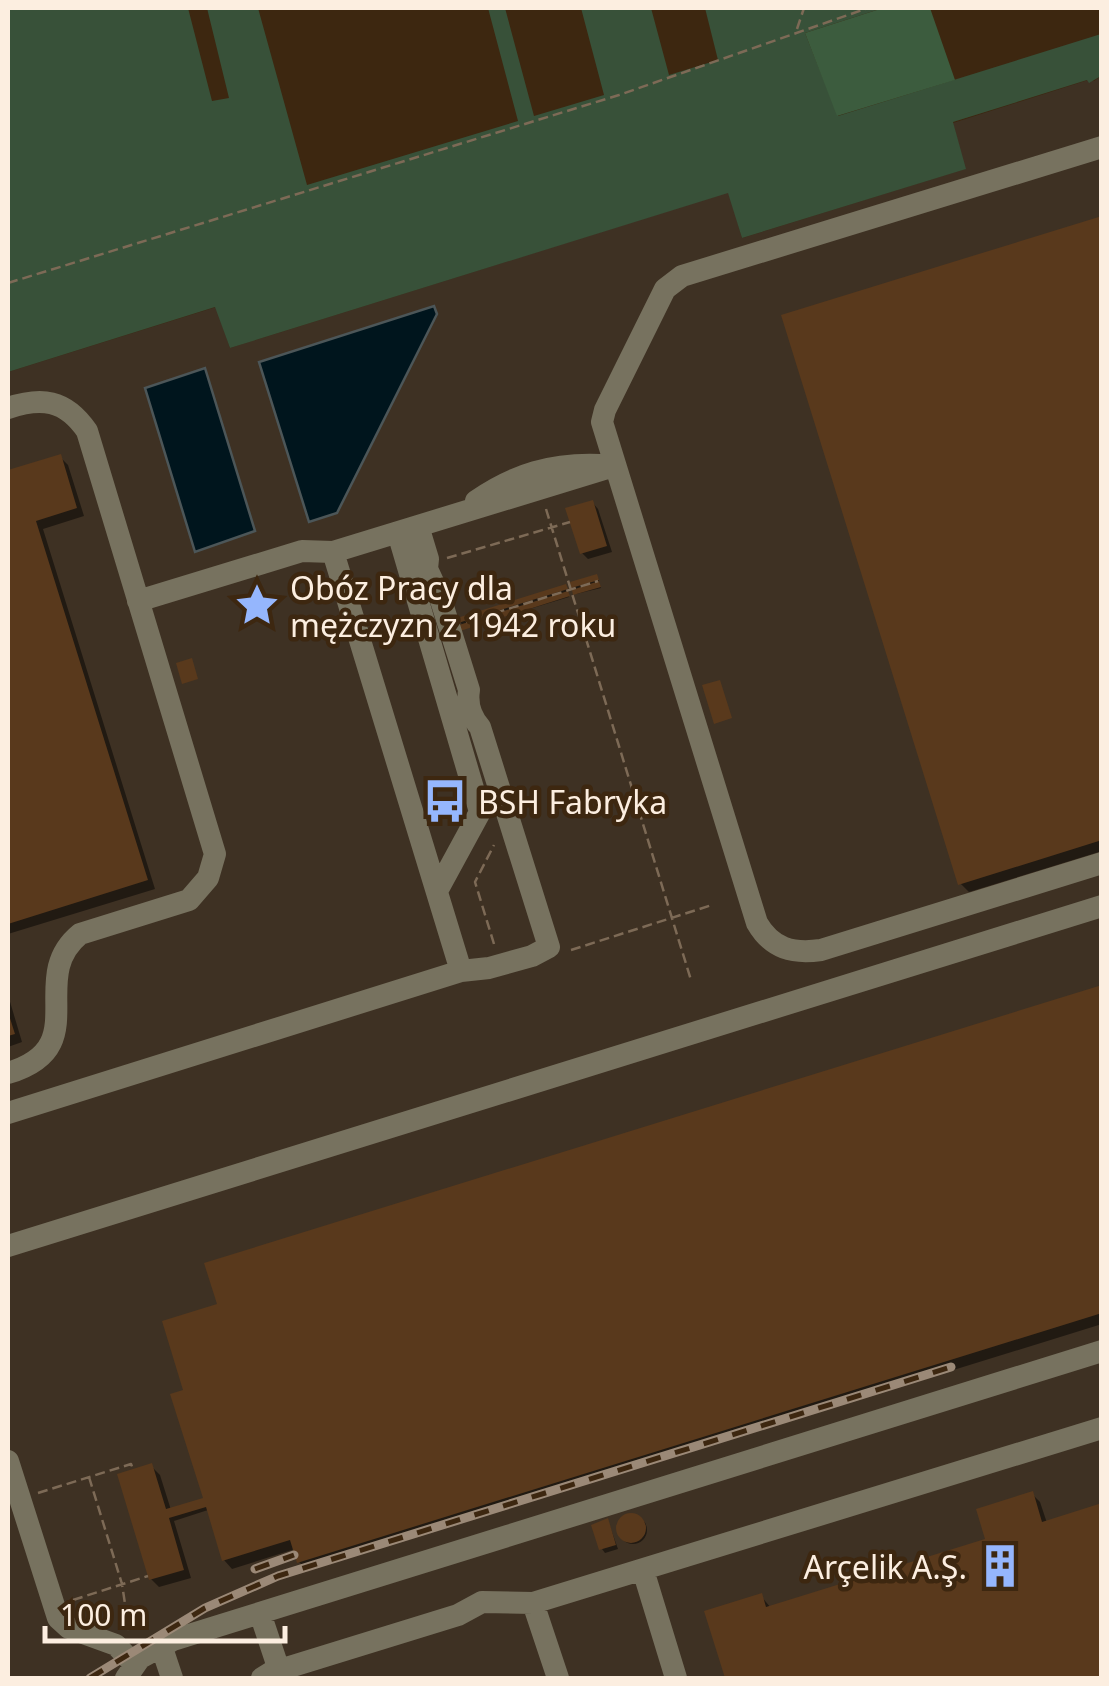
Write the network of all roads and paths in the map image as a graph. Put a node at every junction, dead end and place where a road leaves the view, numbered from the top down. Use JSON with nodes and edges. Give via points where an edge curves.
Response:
{"nodes":[{"id":1,"x":804,"y":8,"type":"edge"},
{"id":2,"x":868,"y":8,"type":"edge"},
{"id":3,"x":796,"y":30,"type":"junction"},
{"id":4,"x":1102,"y":147,"type":"edge"},
{"id":5,"x":8,"y":283,"type":"edge"},
{"id":6,"x":8,"y":408,"type":"edge"},
{"id":7,"x":614,"y":466,"type":"junction"},
{"id":8,"x":543,"y":498,"type":"junction"},
{"id":9,"x":458,"y":514,"type":"junction"},
{"id":10,"x":408,"y":530,"type":"junction"},
{"id":11,"x":333,"y":552,"type":"junction"},
{"id":12,"x":598,"y":581,"type":"dead end"},
{"id":13,"x":570,"y":589,"type":"junction"},
{"id":14,"x":138,"y":601,"type":"junction"},
{"id":15,"x":449,"y":627,"type":"junction"},
{"id":16,"x":1102,"y":864,"type":"edge"},
{"id":17,"x":437,"y":891,"type":"junction"},
{"id":18,"x":1102,"y":906,"type":"edge"},
{"id":19,"x":470,"y":969,"type":"junction"},
{"id":20,"x":691,"y":980,"type":"dead end"},
{"id":21,"x":8,"y":1073,"type":"edge"},
{"id":22,"x":8,"y":1113,"type":"edge"},
{"id":23,"x":8,"y":1246,"type":"edge"},
{"id":24,"x":1102,"y":1351,"type":"edge"},
{"id":25,"x":1102,"y":1428,"type":"edge"},
{"id":26,"x":8,"y":1461,"type":"edge"},
{"id":27,"x":133,"y":1469,"type":"dead end"},
{"id":28,"x":89,"y":1477,"type":"junction"},
{"id":29,"x":20,"y":1499,"type":"junction"},
{"id":30,"x":643,"y":1570,"type":"junction"},
{"id":31,"x":148,"y":1576,"type":"dead end"},
{"id":32,"x":122,"y":1584,"type":"junction"},
{"id":33,"x":533,"y":1603,"type":"junction"},
{"id":34,"x":53,"y":1607,"type":"junction"},
{"id":35,"x":260,"y":1613,"type":"junction"},
{"id":36,"x":161,"y":1644,"type":"junction"},
{"id":37,"x":134,"y":1667,"type":"edge"},
{"id":38,"x":270,"y":1674,"type":"edge"},
{"id":39,"x":172,"y":1678,"type":"edge"},
{"id":40,"x":554,"y":1678,"type":"edge"},
{"id":41,"x":676,"y":1678,"type":"edge"}],
"edges":[{"from":1,"to":3,"type":"path"},
{"from":2,"to":3,"type":"path"},
{"from":3,"to":5,"type":"path","via":[[620,95]]},
{"from":4,"to":7,"type":"lane","via":[[672,282],[605,410],[604,436]]},
{"from":6,"to":14,"type":"lane","via":[[47,402],[87,431]]},
{"from":7,"to":8,"type":"lane"},
{"from":7,"to":9,"type":"lane"},
{"from":7,"to":16,"type":"lane","via":[[756,923],[775,945],[822,950]]},
{"from":8,"to":9,"type":"lane"},
{"from":8,"to":13,"type":"path"},
{"from":9,"to":10,"type":"lane"},
{"from":10,"to":11,"type":"lane"},
{"from":10,"to":15,"type":"lane","via":[[434,567]]},
{"from":10,"to":17,"type":"lane","via":[[480,812]]},
{"from":11,"to":14,"type":"lane","via":[[302,551]]},
{"from":11,"to":17,"type":"lane"},
{"from":12,"to":13,"type":"path"},
{"from":13,"to":15,"type":"path"},
{"from":13,"to":20,"type":"path"},
{"from":14,"to":21,"type":"lane","via":[[214,844],[213,866],[189,900],[70,942],[55,973],[58,1016],[50,1044],[28,1067]]},
{"from":15,"to":19,"type":"lane","via":[[549,947]]},
{"from":17,"to":19,"type":"lane"},
{"from":18,"to":23,"type":"lane"},
{"from":19,"to":22,"type":"lane"},
{"from":24,"to":35,"type":"lane"},
{"from":25,"to":30,"type":"lane"},
{"from":26,"to":29,"type":"lane"},
{"from":27,"to":28,"type":"path","via":[[132,1464]]},
{"from":28,"to":29,"type":"path"},
{"from":28,"to":32,"type":"path"},
{"from":29,"to":34,"type":"lane"},
{"from":30,"to":33,"type":"lane"},
{"from":30,"to":41,"type":"lane"},
{"from":31,"to":32,"type":"path"},
{"from":32,"to":34,"type":"path"},
{"from":32,"to":37,"type":"path"},
{"from":33,"to":38,"type":"lane","via":[[476,1603]]},
{"from":33,"to":40,"type":"lane"},
{"from":34,"to":37,"type":"lane","via":[[62,1624],[116,1646]]},
{"from":35,"to":36,"type":"lane"},
{"from":35,"to":38,"type":"lane"},
{"from":36,"to":37,"type":"lane"},
{"from":36,"to":39,"type":"lane"}]}
